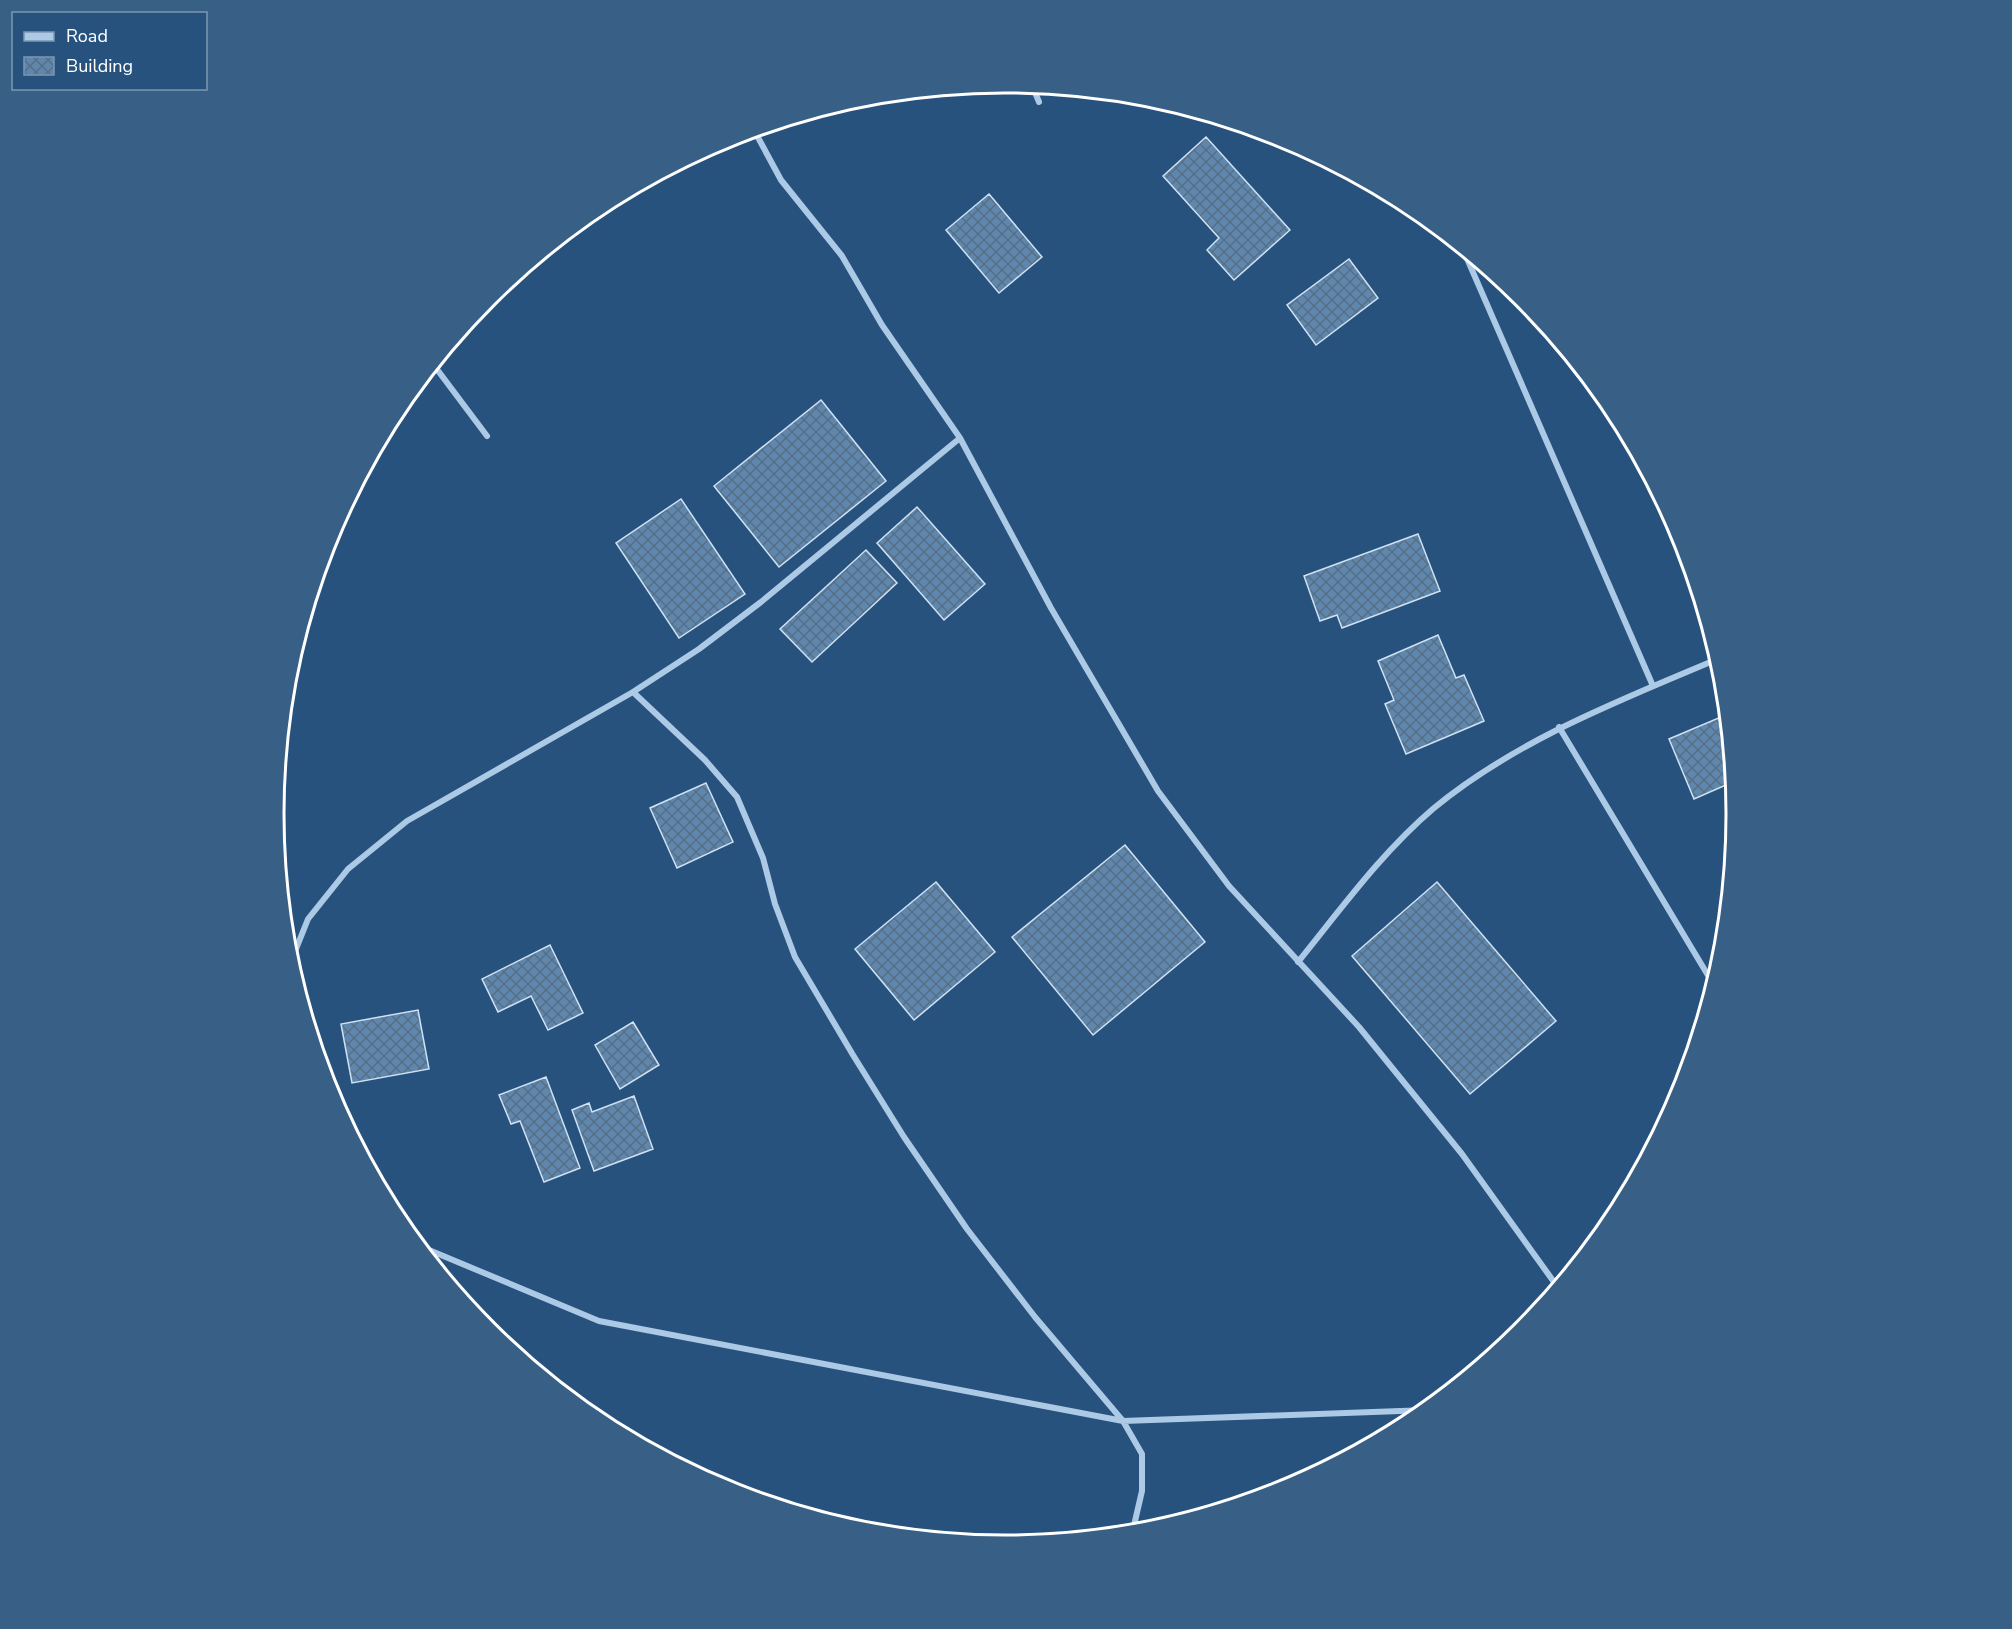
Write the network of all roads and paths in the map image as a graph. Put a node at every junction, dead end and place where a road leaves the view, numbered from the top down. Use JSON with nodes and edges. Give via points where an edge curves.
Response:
{"nodes":[{"id":1,"x":1036,"y":94,"type":"edge"},
{"id":2,"x":1039,"y":102,"type":"dead end"},
{"id":3,"x":758,"y":137,"type":"edge"},
{"id":4,"x":1468,"y":261,"type":"edge"},
{"id":5,"x":438,"y":370,"type":"edge"},
{"id":6,"x":487,"y":436,"type":"dead end"},
{"id":7,"x":960,"y":438,"type":"junction"},
{"id":8,"x":1711,"y":662,"type":"edge"},
{"id":9,"x":1653,"y":686,"type":"junction"},
{"id":10,"x":633,"y":692,"type":"junction"},
{"id":11,"x":1559,"y":727,"type":"junction"},
{"id":12,"x":297,"y":947,"type":"edge"},
{"id":13,"x":1298,"y":962,"type":"junction"},
{"id":14,"x":1709,"y":977,"type":"edge"},
{"id":15,"x":432,"y":1251,"type":"edge"},
{"id":16,"x":1554,"y":1282,"type":"edge"},
{"id":17,"x":1412,"y":1411,"type":"edge"},
{"id":18,"x":1123,"y":1421,"type":"junction"},
{"id":19,"x":1134,"y":1524,"type":"edge"}],
"edges":[{"from":1,"to":2,"type":"street"},
{"from":3,"to":7,"type":"street","via":[[781,180],[842,256],[882,325]]},
{"from":4,"to":9,"type":"street"},
{"from":5,"to":6,"type":"street"},
{"from":7,"to":10,"type":"street","via":[[761,602]]},
{"from":7,"to":13,"type":"street","via":[[1051,608],[1158,791],[1228,886]]},
{"from":8,"to":9,"type":"street"},
{"from":9,"to":11,"type":"street"},
{"from":10,"to":12,"type":"street","via":[[407,821],[348,869],[308,919]]},
{"from":10,"to":18,"type":"street","via":[[705,760],[737,797],[764,858],[775,904],[795,957],[853,1055],[967,1229]]},
{"from":11,"to":13,"type":"street","via":[[1477,776],[1433,809],[1377,866]]},
{"from":11,"to":14,"type":"street"},
{"from":13,"to":16,"type":"street","via":[[1359,1027],[1462,1155]]},
{"from":15,"to":18,"type":"street","via":[[599,1321]]},
{"from":17,"to":18,"type":"street"},
{"from":18,"to":19,"type":"street","via":[[1142,1454],[1142,1491]]}]}
